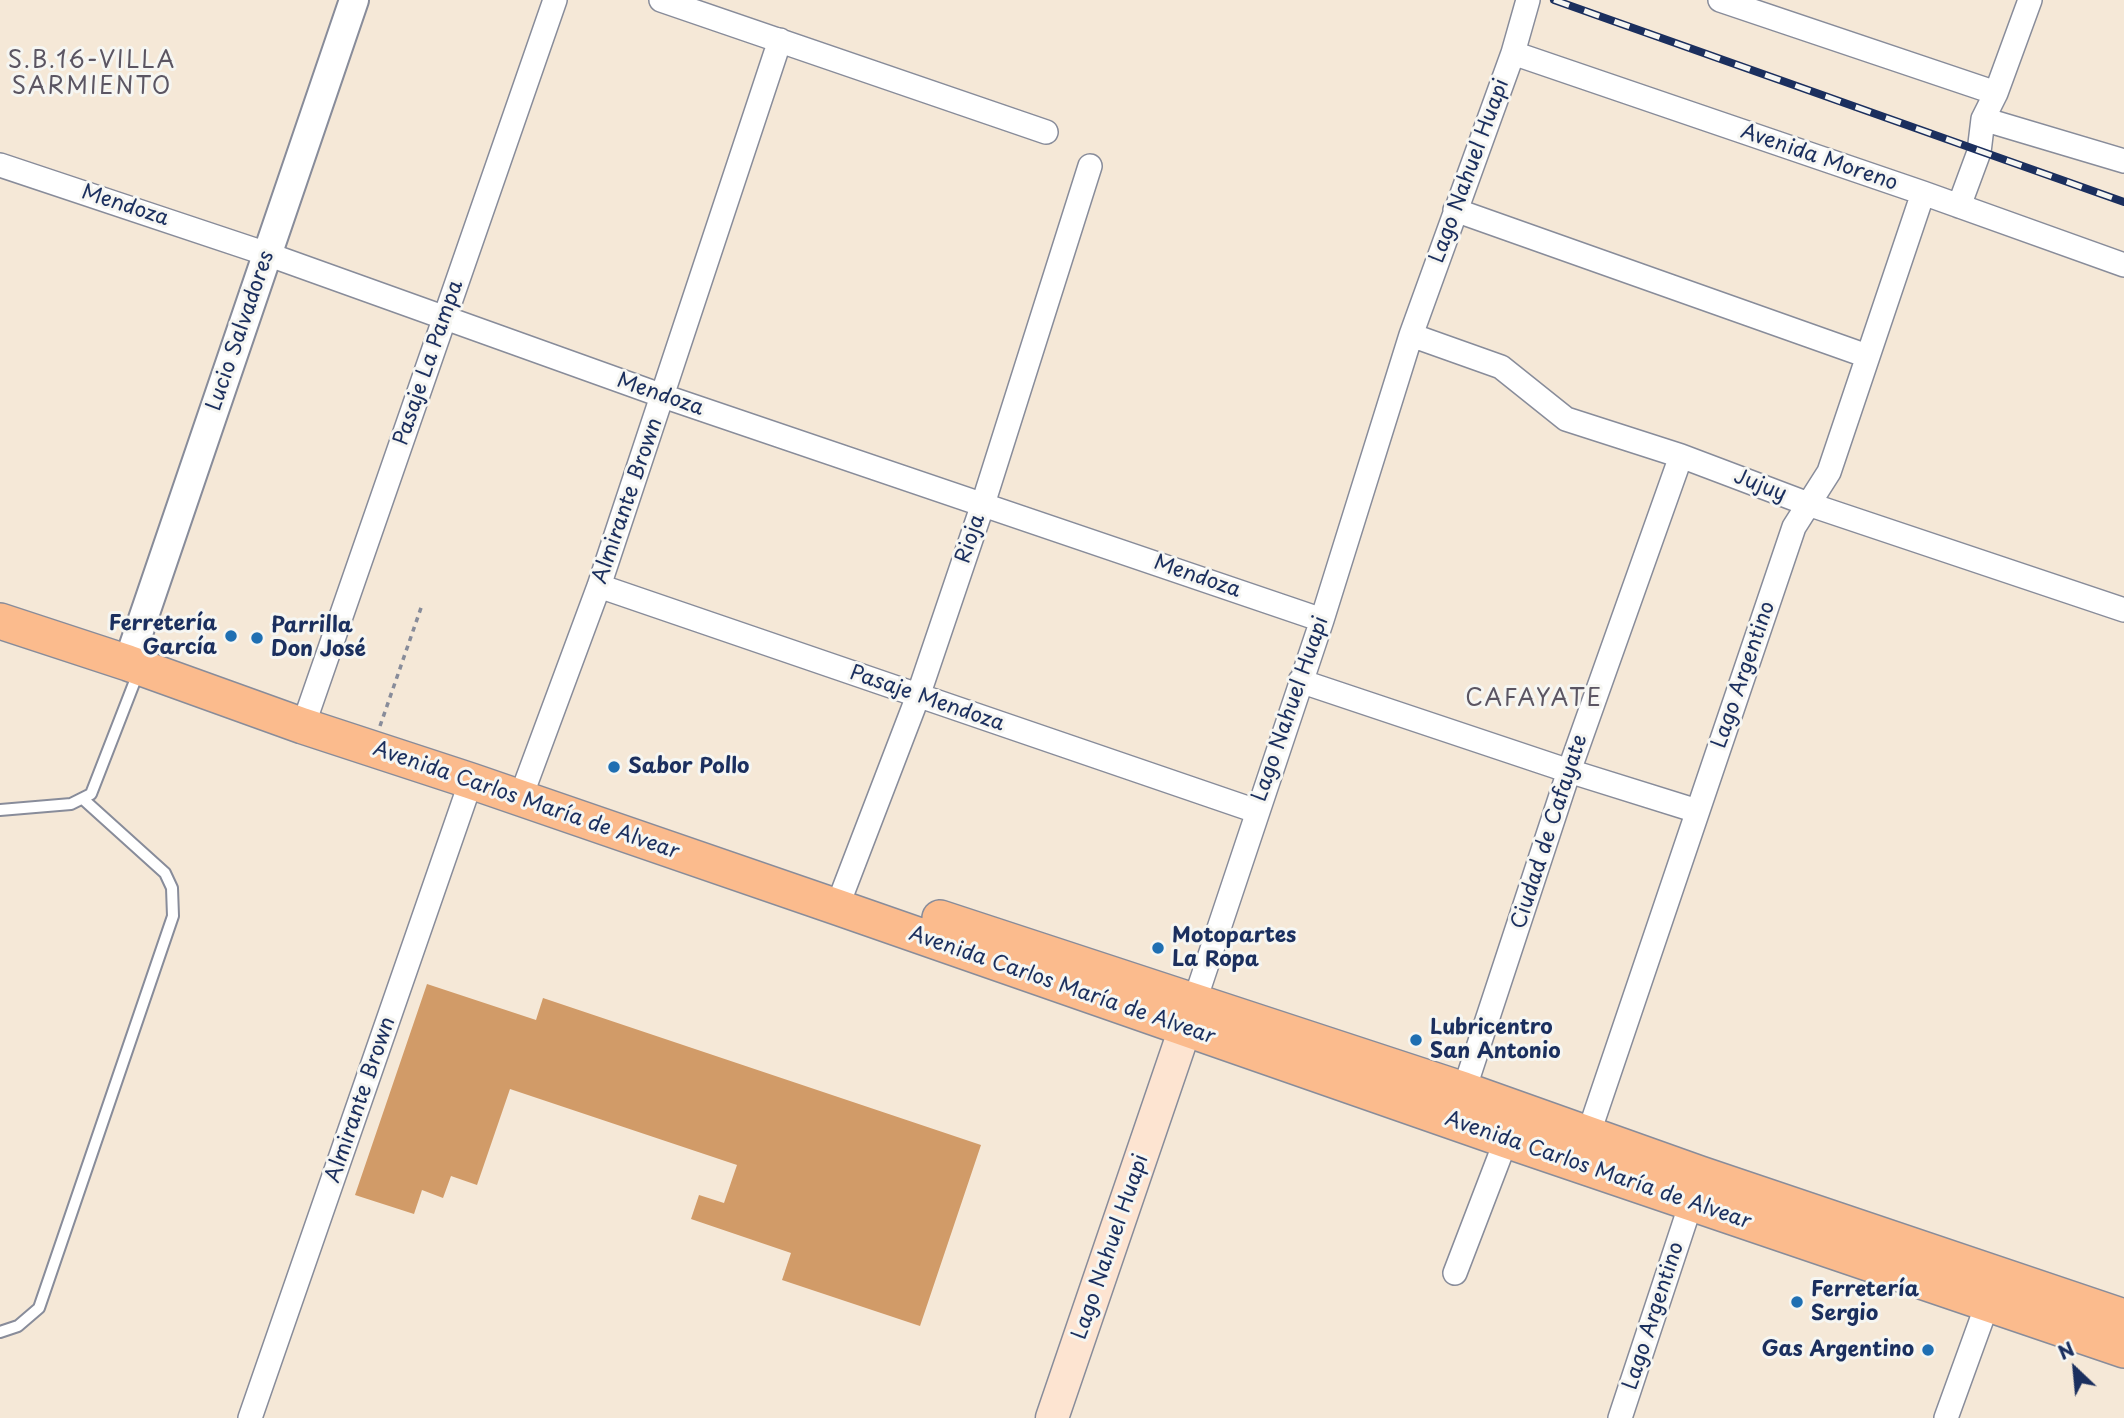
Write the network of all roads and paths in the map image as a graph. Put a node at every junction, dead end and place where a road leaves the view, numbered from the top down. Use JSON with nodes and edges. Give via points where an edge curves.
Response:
{"nodes":[{"id":1,"x":354,"y":0,"type":"edge"},
{"id":2,"x":555,"y":0,"type":"edge"},
{"id":3,"x":661,"y":0,"type":"edge"},
{"id":4,"x":1528,"y":0,"type":"edge"},
{"id":5,"x":1720,"y":0,"type":"edge"},
{"id":6,"x":2030,"y":0,"type":"edge"},
{"id":7,"x":780,"y":40,"type":"junction"},
{"id":8,"x":1513,"y":53,"type":"junction"},
{"id":9,"x":1996,"y":93,"type":"junction"},
{"id":10,"x":1983,"y":119,"type":"junction"},
{"id":11,"x":1046,"y":132,"type":"dead end"},
{"id":12,"x":2124,"y":160,"type":"edge"},
{"id":13,"x":0,"y":164,"type":"edge"},
{"id":14,"x":1090,"y":166,"type":"dead end"},
{"id":15,"x":1923,"y":193,"type":"junction"},
{"id":16,"x":1959,"y":206,"type":"junction"},
{"id":17,"x":1455,"y":210,"type":"junction"},
{"id":18,"x":267,"y":254,"type":"junction"},
{"id":19,"x":2124,"y":265,"type":"edge"},
{"id":20,"x":445,"y":318,"type":"junction"},
{"id":21,"x":1411,"y":335,"type":"junction"},
{"id":22,"x":1867,"y":356,"type":"junction"},
{"id":23,"x":663,"y":396,"type":"junction"},
{"id":24,"x":1681,"y":456,"type":"junction"},
{"id":25,"x":983,"y":504,"type":"junction"},
{"id":26,"x":1808,"y":504,"type":"junction"},
{"id":27,"x":599,"y":586,"type":"junction"},
{"id":28,"x":0,"y":599,"type":"edge"},
{"id":29,"x":422,"y":605,"type":"dead end"},
{"id":30,"x":2124,"y":610,"type":"edge"},
{"id":31,"x":1322,"y":620,"type":"junction"},
{"id":32,"x":0,"y":621,"type":"edge"},
{"id":33,"x":134,"y":658,"type":"junction"},
{"id":34,"x":1300,"y":681,"type":"junction"},
{"id":35,"x":918,"y":696,"type":"junction"},
{"id":36,"x":307,"y":716,"type":"junction"},
{"id":37,"x":379,"y":728,"type":"junction"},
{"id":38,"x":1569,"y":771,"type":"junction"},
{"id":39,"x":471,"y":781,"type":"junction"},
{"id":40,"x":524,"y":789,"type":"junction"},
{"id":41,"x":83,"y":799,"type":"junction"},
{"id":42,"x":0,"y":810,"type":"edge"},
{"id":43,"x":1256,"y":811,"type":"junction"},
{"id":44,"x":1697,"y":811,"type":"junction"},
{"id":45,"x":840,"y":896,"type":"junction"},
{"id":46,"x":1189,"y":1016,"type":"junction"},
{"id":47,"x":1464,"y":1090,"type":"junction"},
{"id":48,"x":1506,"y":1140,"type":"junction"},
{"id":49,"x":1583,"y":1149,"type":"junction"},
{"id":50,"x":1695,"y":1189,"type":"junction"},
{"id":51,"x":1455,"y":1273,"type":"dead end"},
{"id":52,"x":1992,"y":1289,"type":"junction"},
{"id":53,"x":2124,"y":1317,"type":"edge"},
{"id":54,"x":0,"y":1332,"type":"edge"},
{"id":55,"x":2124,"y":1350,"type":"edge"},
{"id":56,"x":250,"y":1418,"type":"edge"},
{"id":57,"x":1052,"y":1418,"type":"edge"},
{"id":58,"x":1620,"y":1418,"type":"edge"},
{"id":59,"x":1946,"y":1418,"type":"edge"}],
"edges":[{"from":1,"to":18,"type":"street","name":"Lucio Salvadores"},
{"from":2,"to":20,"type":"street","name":"Pasaje La Pampa"},
{"from":3,"to":7,"type":"street"},
{"from":4,"to":8,"type":"street","name":"Lago Nahuel Huapi"},
{"from":5,"to":9,"type":"street"},
{"from":6,"to":9,"type":"street"},
{"from":7,"to":11,"type":"street"},
{"from":7,"to":23,"type":"street","name":"Almirante Brown"},
{"from":8,"to":15,"type":"street","name":"Avenida Moreno"},
{"from":8,"to":17,"type":"street","name":"Lago Nahuel Huapi"},
{"from":9,"to":10,"type":"street"},
{"from":10,"to":12,"type":"street"},
{"from":10,"to":16,"type":"street","via":[[1979,152]]},
{"from":13,"to":18,"type":"street","name":"Mendoza"},
{"from":14,"to":25,"type":"street","name":"Rioja"},
{"from":15,"to":16,"type":"street","name":"Avenida Moreno"},
{"from":15,"to":22,"type":"street","name":"Lago Argentino"},
{"from":16,"to":19,"type":"street","name":"Avenida Moreno"},
{"from":17,"to":21,"type":"street","name":"Lago Nahuel Huapi"},
{"from":17,"to":22,"type":"street"},
{"from":18,"to":20,"type":"street","name":"Mendoza"},
{"from":18,"to":33,"type":"street","name":"Lucio Salvadores"},
{"from":20,"to":23,"type":"street","name":"Mendoza"},
{"from":20,"to":36,"type":"street","name":"Pasaje La Pampa"},
{"from":21,"to":24,"type":"street","name":"Jujuy","via":[[1501,367],[1566,419]]},
{"from":21,"to":31,"type":"street","name":"Lago Nahuel Huapi"},
{"from":22,"to":26,"type":"street","name":"Lago Argentino","via":[[1829,472]]},
{"from":23,"to":25,"type":"street","name":"Mendoza"},
{"from":23,"to":27,"type":"street","name":"Almirante Brown"},
{"from":24,"to":26,"type":"street","name":"Jujuy"},
{"from":24,"to":38,"type":"street","name":"Ciudad de Cafayate"},
{"from":25,"to":31,"type":"street","name":"Mendoza"},
{"from":25,"to":35,"type":"street","name":"Rioja"},
{"from":26,"to":30,"type":"street","name":"Jujuy"},
{"from":26,"to":44,"type":"street","name":"Lago Argentino","via":[[1794,527]]},
{"from":27,"to":35,"type":"street","name":"Pasaje Mendoza"},
{"from":27,"to":40,"type":"street","name":"Almirante Brown"},
{"from":28,"to":33,"type":"main road","name":"Avenida Carlos María de Alvear"},
{"from":29,"to":37,"type":"path"},
{"from":31,"to":34,"type":"street","name":"Lago Nahuel Huapi"},
{"from":32,"to":33,"type":"main road","name":"Avenida Carlos María de Alvear"},
{"from":33,"to":36,"type":"main road","name":"Avenida Carlos María de Alvear"},
{"from":33,"to":41,"type":"lane","via":[[91,794]]},
{"from":34,"to":38,"type":"street"},
{"from":34,"to":43,"type":"street","name":"Lago Nahuel Huapi"},
{"from":35,"to":43,"type":"street","name":"Pasaje Mendoza"},
{"from":35,"to":45,"type":"street","name":"Rioja"},
{"from":36,"to":37,"type":"main road","name":"Avenida Carlos María de Alvear"},
{"from":36,"to":39,"type":"main road","name":"Avenida Carlos María de Alvear"},
{"from":37,"to":40,"type":"main road","name":"Avenida Carlos María de Alvear"},
{"from":38,"to":44,"type":"street"},
{"from":38,"to":47,"type":"street","name":"Ciudad de Cafayate"},
{"from":39,"to":40,"type":"main road","name":"Avenida Carlos María de Alvear"},
{"from":39,"to":56,"type":"street","name":"Almirante Brown"},
{"from":40,"to":45,"type":"main road","name":"Avenida Carlos María de Alvear"},
{"from":41,"to":42,"type":"lane"},
{"from":41,"to":54,"type":"lane","via":[[165,873],[172,888],[173,916],[39,1308],[18,1326]]},
{"from":43,"to":46,"type":"street","name":"Lago Nahuel Huapi"},
{"from":44,"to":49,"type":"street","name":"Lago Argentino"},
{"from":45,"to":46,"type":"main road","name":"Avenida Carlos María de Alvear"},
{"from":46,"to":47,"type":"main road","name":"Avenida Carlos María de Alvear"},
{"from":46,"to":48,"type":"main road","name":"Avenida Carlos María de Alvear"},
{"from":46,"to":57,"type":"main road","name":"Lago Nahuel Huapi"},
{"from":47,"to":49,"type":"main road","name":"Avenida Carlos María de Alvear"},
{"from":48,"to":49,"type":"main road","name":"Avenida Carlos María de Alvear"},
{"from":48,"to":51,"type":"street"},
{"from":49,"to":50,"type":"main road","name":"Avenida Carlos María de Alvear"},
{"from":50,"to":52,"type":"main road","name":"Avenida Carlos María de Alvear"},
{"from":50,"to":58,"type":"street","name":"Lago Argentino"},
{"from":52,"to":53,"type":"main road","name":"Avenida Carlos María de Alvear"},
{"from":52,"to":55,"type":"main road","name":"Avenida Carlos María de Alvear"},
{"from":52,"to":59,"type":"street"}]}
